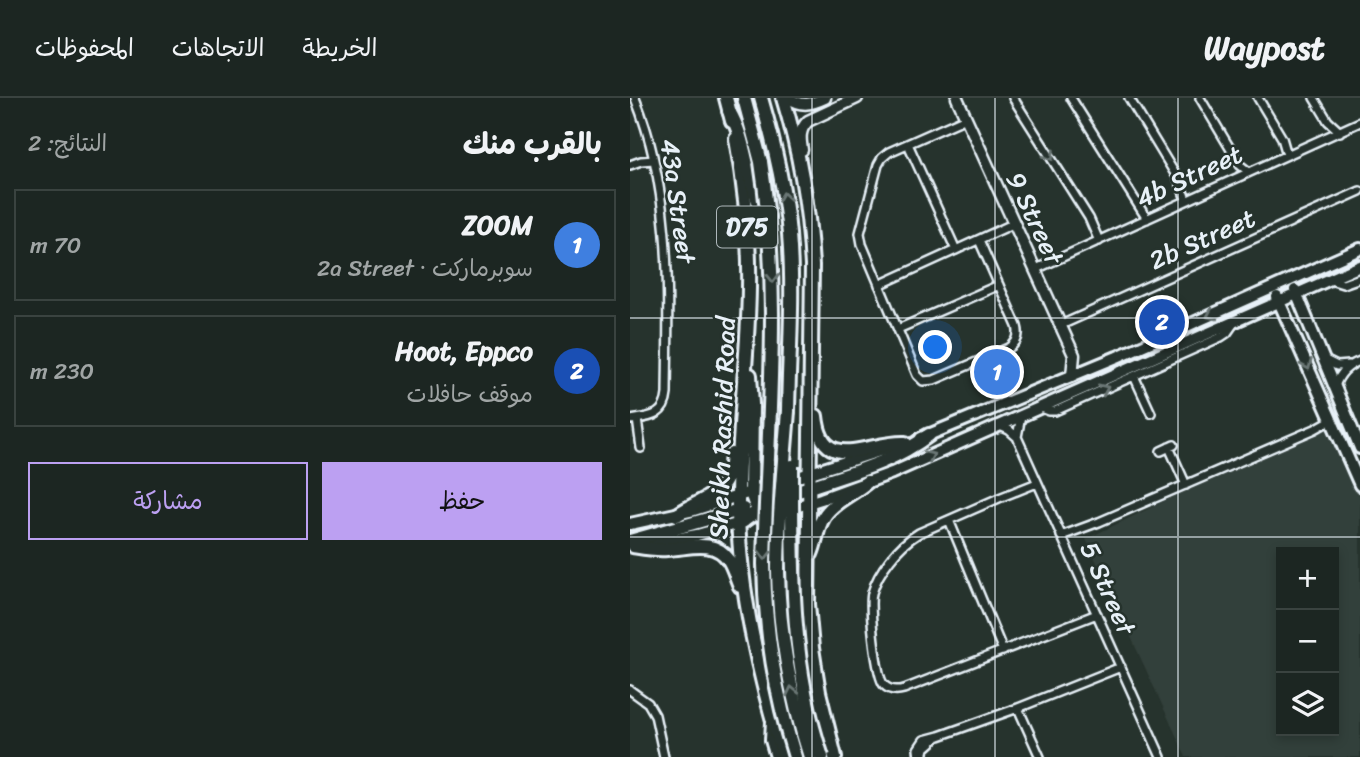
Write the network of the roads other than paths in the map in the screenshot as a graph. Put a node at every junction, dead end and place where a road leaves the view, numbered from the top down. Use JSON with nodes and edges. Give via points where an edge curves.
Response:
{"nodes":[{"id":1,"x":635,"y":98,"type":"edge"},
{"id":2,"x":744,"y":98,"type":"edge"},
{"id":3,"x":761,"y":98,"type":"edge"},
{"id":4,"x":783,"y":98,"type":"edge"},
{"id":5,"x":789,"y":98,"type":"edge"},
{"id":6,"x":825,"y":98,"type":"edge"},
{"id":7,"x":857,"y":98,"type":"edge"},
{"id":8,"x":957,"y":98,"type":"edge"},
{"id":9,"x":1013,"y":98,"type":"edge"},
{"id":10,"x":1022,"y":98,"type":"edge"},
{"id":11,"x":1071,"y":98,"type":"edge"},
{"id":12,"x":1129,"y":98,"type":"edge"},
{"id":13,"x":1200,"y":98,"type":"edge"},
{"id":14,"x":1258,"y":98,"type":"edge"},
{"id":15,"x":1314,"y":98,"type":"edge"},
{"id":16,"x":728,"y":104,"type":"edge"},
{"id":17,"x":1019,"y":107,"type":"junction"},
{"id":18,"x":966,"y":118,"type":"junction"},
{"id":19,"x":1360,"y":122,"type":"edge"},
{"id":20,"x":1340,"y":132,"type":"junction"},
{"id":21,"x":908,"y":144,"type":"junction"},
{"id":22,"x":1287,"y":155,"type":"junction"},
{"id":23,"x":654,"y":160,"type":"junction"},
{"id":24,"x":630,"y":165,"type":"edge"},
{"id":25,"x":801,"y":171,"type":"junction"},
{"id":26,"x":1249,"y":172,"type":"junction"},
{"id":27,"x":1360,"y":191,"type":"edge"},
{"id":28,"x":1186,"y":201,"type":"junction"},
{"id":29,"x":768,"y":217,"type":"junction"},
{"id":30,"x":1147,"y":219,"type":"junction"},
{"id":31,"x":1015,"y":223,"type":"junction"},
{"id":32,"x":979,"y":240,"type":"junction"},
{"id":33,"x":1099,"y":241,"type":"junction"},
{"id":34,"x":1360,"y":249,"type":"edge"},
{"id":35,"x":956,"y":250,"type":"junction"},
{"id":36,"x":1360,"y":266,"type":"edge"},
{"id":37,"x":1036,"y":269,"type":"junction"},
{"id":38,"x":1360,"y":278,"type":"edge"},
{"id":39,"x":1329,"y":280,"type":"junction"},
{"id":40,"x":1291,"y":281,"type":"junction"},
{"id":41,"x":879,"y":285,"type":"junction"},
{"id":42,"x":999,"y":285,"type":"junction"},
{"id":43,"x":1273,"y":288,"type":"junction"},
{"id":44,"x":1297,"y":294,"type":"junction"},
{"id":45,"x":1280,"y":302,"type":"junction"},
{"id":46,"x":1234,"y":322,"type":"junction"},
{"id":47,"x":1061,"y":325,"type":"junction"},
{"id":48,"x":898,"y":329,"type":"junction"},
{"id":49,"x":1074,"y":355,"type":"junction"},
{"id":50,"x":746,"y":358,"type":"junction"},
{"id":51,"x":1325,"y":360,"type":"junction"},
{"id":52,"x":1360,"y":360,"type":"edge"},
{"id":53,"x":1350,"y":365,"type":"junction"},
{"id":54,"x":1093,"y":367,"type":"junction"},
{"id":55,"x":1072,"y":376,"type":"junction"},
{"id":56,"x":1134,"y":376,"type":"junction"},
{"id":57,"x":1335,"y":386,"type":"junction"},
{"id":58,"x":810,"y":399,"type":"junction"},
{"id":59,"x":1041,"y":407,"type":"junction"},
{"id":60,"x":788,"y":411,"type":"junction"},
{"id":61,"x":1152,"y":413,"type":"dead end"},
{"id":62,"x":1021,"y":416,"type":"junction"},
{"id":63,"x":741,"y":417,"type":"junction"},
{"id":64,"x":634,"y":419,"type":"edge"},
{"id":65,"x":1331,"y":420,"type":"junction"},
{"id":66,"x":1000,"y":426,"type":"junction"},
{"id":67,"x":1315,"y":429,"type":"junction"},
{"id":68,"x":1337,"y":434,"type":"junction"},
{"id":69,"x":929,"y":435,"type":"junction"},
{"id":70,"x":1017,"y":437,"type":"junction"},
{"id":71,"x":905,"y":443,"type":"junction"},
{"id":72,"x":1360,"y":446,"type":"edge"},
{"id":73,"x":641,"y":448,"type":"dead end"},
{"id":74,"x":1168,"y":448,"type":"dead end"},
{"id":75,"x":809,"y":481,"type":"junction"},
{"id":76,"x":1036,"y":481,"type":"junction"},
{"id":77,"x":867,"y":482,"type":"junction"},
{"id":78,"x":1186,"y":485,"type":"junction"},
{"id":79,"x":1360,"y":485,"type":"edge"},
{"id":80,"x":786,"y":489,"type":"junction"},
{"id":81,"x":808,"y":503,"type":"junction"},
{"id":82,"x":754,"y":504,"type":"junction"},
{"id":83,"x":793,"y":508,"type":"junction"},
{"id":84,"x":677,"y":515,"type":"junction"},
{"id":85,"x":738,"y":517,"type":"junction"},
{"id":86,"x":947,"y":520,"type":"junction"},
{"id":87,"x":630,"y":524,"type":"edge"},
{"id":88,"x":1062,"y":538,"type":"junction"},
{"id":89,"x":631,"y":545,"type":"edge"},
{"id":90,"x":807,"y":560,"type":"junction"},
{"id":91,"x":748,"y":603,"type":"junction"},
{"id":92,"x":1096,"y":612,"type":"junction"},
{"id":93,"x":809,"y":626,"type":"junction"},
{"id":94,"x":1005,"y":650,"type":"junction"},
{"id":95,"x":1120,"y":665,"type":"junction"},
{"id":96,"x":630,"y":690,"type":"edge"},
{"id":97,"x":1018,"y":708,"type":"junction"},
{"id":98,"x":773,"y":719,"type":"junction"},
{"id":99,"x":664,"y":757,"type":"edge"},
{"id":100,"x":776,"y":757,"type":"edge"},
{"id":101,"x":784,"y":757,"type":"edge"},
{"id":102,"x":795,"y":757,"type":"edge"},
{"id":103,"x":810,"y":757,"type":"edge"},
{"id":104,"x":822,"y":757,"type":"edge"},
{"id":105,"x":835,"y":757,"type":"edge"},
{"id":106,"x":921,"y":757,"type":"edge"},
{"id":107,"x":1040,"y":757,"type":"edge"},
{"id":108,"x":1161,"y":757,"type":"edge"}],
"edges":[{"from":1,"to":23,"type":"street","name":"43a Street"},
{"from":2,"to":29,"type":"main road","bridge":true,"via":[[761,162]]},
{"from":60,"to":3,"type":"main road","one_way":true,"via":[[790,255],[786,207]]},
{"from":4,"to":25,"type":"main road","number":"D75"},
{"from":5,"to":6,"type":"street","via":[[808,104]]},
{"from":7,"to":25,"type":"street","via":[[805,123],[800,134]]},
{"from":8,"to":18,"type":"street","name":"9 Street"},
{"from":9,"to":17,"type":"street"},
{"from":10,"to":17,"type":"street"},
{"from":11,"to":30,"type":"street"},
{"from":12,"to":28,"type":"street","via":[[1180,181]]},
{"from":13,"to":26,"type":"street"},
{"from":14,"to":22,"type":"street"},
{"from":15,"to":20,"type":"street"},
{"from":16,"to":29,"type":"main road","via":[[757,202]]},
{"from":16,"to":50,"type":"main road","name":"Sheikh Rashid Road","number":"D75","via":[[748,236]]},
{"from":17,"to":33,"type":"street","one_way":true},
{"from":18,"to":21,"type":"street"},
{"from":18,"to":31,"type":"street","name":"9 Street"},
{"from":19,"to":20,"type":"street","name":"4b Street"},
{"from":20,"to":22,"type":"street","name":"4b Street"},
{"from":21,"to":35,"type":"street"},
{"from":21,"to":41,"type":"street","via":[[880,161],[860,233]]},
{"from":22,"to":26,"type":"street","name":"4b Street"},
{"from":23,"to":24,"type":"street"},
{"from":23,"to":64,"type":"street","name":"43a Street","via":[[666,237],[667,398],[657,414]]},
{"from":25,"to":58,"type":"main road","number":"D75","via":[[812,266]]},
{"from":26,"to":28,"type":"street","name":"4b Street"},
{"from":27,"to":47,"type":"street","name":"2b Street"},
{"from":28,"to":30,"type":"street","name":"4b Street"},
{"from":29,"to":102,"type":"main road","one_way":true,"bridge":true,"via":[[773,323],[766,608],[778,695]]},
{"from":30,"to":33,"type":"street","name":"4b Street"},
{"from":31,"to":32,"type":"street"},
{"from":31,"to":37,"type":"street","name":"9 Street"},
{"from":32,"to":35,"type":"street"},
{"from":32,"to":42,"type":"street"},
{"from":33,"to":37,"type":"street","name":"4b Street"},
{"from":34,"to":40,"type":"main road"},
{"from":35,"to":41,"type":"street"},
{"from":36,"to":39,"type":"main road"},
{"from":37,"to":47,"type":"street","name":"9 Street"},
{"from":38,"to":39,"type":"street","via":[[1343,284]]},
{"from":39,"to":44,"type":"main road"},
{"from":40,"to":43,"type":"main road"},
{"from":40,"to":44,"type":"main road"},
{"from":41,"to":48,"type":"street"},
{"from":42,"to":48,"type":"street"},
{"from":42,"to":48,"type":"street","via":[[1017,326],[1018,336],[1009,348],[923,381]]},
{"from":43,"to":45,"type":"main road"},
{"from":43,"to":54,"type":"main road","one_way":true},
{"from":44,"to":45,"type":"main road"},
{"from":44,"to":51,"type":"main road"},
{"from":45,"to":46,"type":"main road"},
{"from":45,"to":65,"type":"main road","one_way":true},
{"from":46,"to":56,"type":"street","via":[[1221,337]]},
{"from":46,"to":59,"type":"main road"},
{"from":47,"to":49,"type":"street","name":"9 Street"},
{"from":49,"to":54,"type":"street"},
{"from":49,"to":55,"type":"street","name":"9 Street"},
{"from":50,"to":63,"type":"main road","name":"Sheikh Rashid Road","number":"D75"},
{"from":50,"to":82,"type":"main road","via":[[752,393]]},
{"from":51,"to":53,"type":"street","via":[[1337,366]]},
{"from":51,"to":57,"type":"main road"},
{"from":52,"to":53,"type":"street"},
{"from":53,"to":57,"type":"street"},
{"from":54,"to":55,"type":"main road"},
{"from":55,"to":69,"type":"main road"},
{"from":59,"to":56,"type":"street","one_way":true,"via":[[1058,410]]},
{"from":56,"to":61,"type":"street"},
{"from":57,"to":72,"type":"main road"},
{"from":58,"to":71,"type":"main road","via":[[820,436],[834,449],[852,452]]},
{"from":58,"to":75,"type":"main road","number":"D75"},
{"from":59,"to":62,"type":"main road"},
{"from":103,"to":60,"type":"main road","one_way":true,"bridge":true,"via":[[792,691],[780,607]]},
{"from":60,"to":104,"type":"main road","bridge":true,"via":[[795,624]]},
{"from":62,"to":66,"type":"main road"},
{"from":62,"to":70,"type":"street"},
{"from":63,"to":82,"type":"main road","name":"Sheikh Rashid Road","number":"D75"},
{"from":63,"to":84,"type":"main road","via":[[726,482],[715,494]]},
{"from":64,"to":73,"type":"street"},
{"from":65,"to":67,"type":"street"},
{"from":65,"to":68,"type":"main road"},
{"from":65,"to":72,"type":"main road","via":[[1343,424]]},
{"from":66,"to":70,"type":"street"},
{"from":77,"to":66,"type":"main road","one_way":true},
{"from":67,"to":68,"type":"street"},
{"from":67,"to":78,"type":"street"},
{"from":68,"to":79,"type":"main road"},
{"from":69,"to":71,"type":"main road"},
{"from":69,"to":75,"type":"main road","via":[[879,464]]},
{"from":70,"to":76,"type":"street","name":"5 Street"},
{"from":71,"to":75,"type":"main road"},
{"from":74,"to":78,"type":"street"},
{"from":75,"to":80,"type":"main road"},
{"from":75,"to":81,"type":"main road","number":"D75"},
{"from":76,"to":86,"type":"street"},
{"from":76,"to":88,"type":"street","name":"5 Street"},
{"from":77,"to":81,"type":"main road"},
{"from":77,"to":90,"type":"main road","via":[[825,514]]},
{"from":78,"to":88,"type":"street"},
{"from":80,"to":82,"type":"main road"},
{"from":80,"to":82,"type":"main road"},
{"from":80,"to":83,"type":"main road"},
{"from":81,"to":83,"type":"main road"},
{"from":81,"to":90,"type":"main road","number":"D75"},
{"from":82,"to":83,"type":"main road"},
{"from":82,"to":84,"type":"main road"},
{"from":82,"to":85,"type":"main road"},
{"from":82,"to":85,"type":"main road","name":"Sheikh Rashid Road","number":"D75"},
{"from":83,"to":93,"type":"main road","via":[[798,589]]},
{"from":84,"to":87,"type":"main road"},
{"from":85,"to":89,"type":"main road"},
{"from":85,"to":91,"type":"main road","name":"Sheikh Rashid Road","number":"D75"},
{"from":86,"to":94,"type":"street"},
{"from":86,"to":94,"type":"street","via":[[901,546],[878,578],[871,613],[882,683],[888,689],[904,689]]},
{"from":88,"to":92,"type":"street","name":"5 Street"},
{"from":89,"to":91,"type":"main road","via":[[715,549],[730,562]]},
{"from":90,"to":93,"type":"main road","number":"D75"},
{"from":91,"to":98,"type":"main road","name":"Sheikh Rashid Road","number":"D75"},
{"from":92,"to":94,"type":"street"},
{"from":92,"to":95,"type":"street","name":"5 Street"},
{"from":93,"to":105,"type":"main road","number":"D75"},
{"from":95,"to":97,"type":"street"},
{"from":95,"to":108,"type":"street","name":"5 Street"},
{"from":96,"to":99,"type":"street","via":[[652,709]]},
{"from":97,"to":106,"type":"street","via":[[939,736],[922,747]]},
{"from":97,"to":107,"type":"street"},
{"from":98,"to":100,"type":"main road"},
{"from":98,"to":101,"type":"main road","name":"Sheikh Rashid Road","number":"D75"}]}
